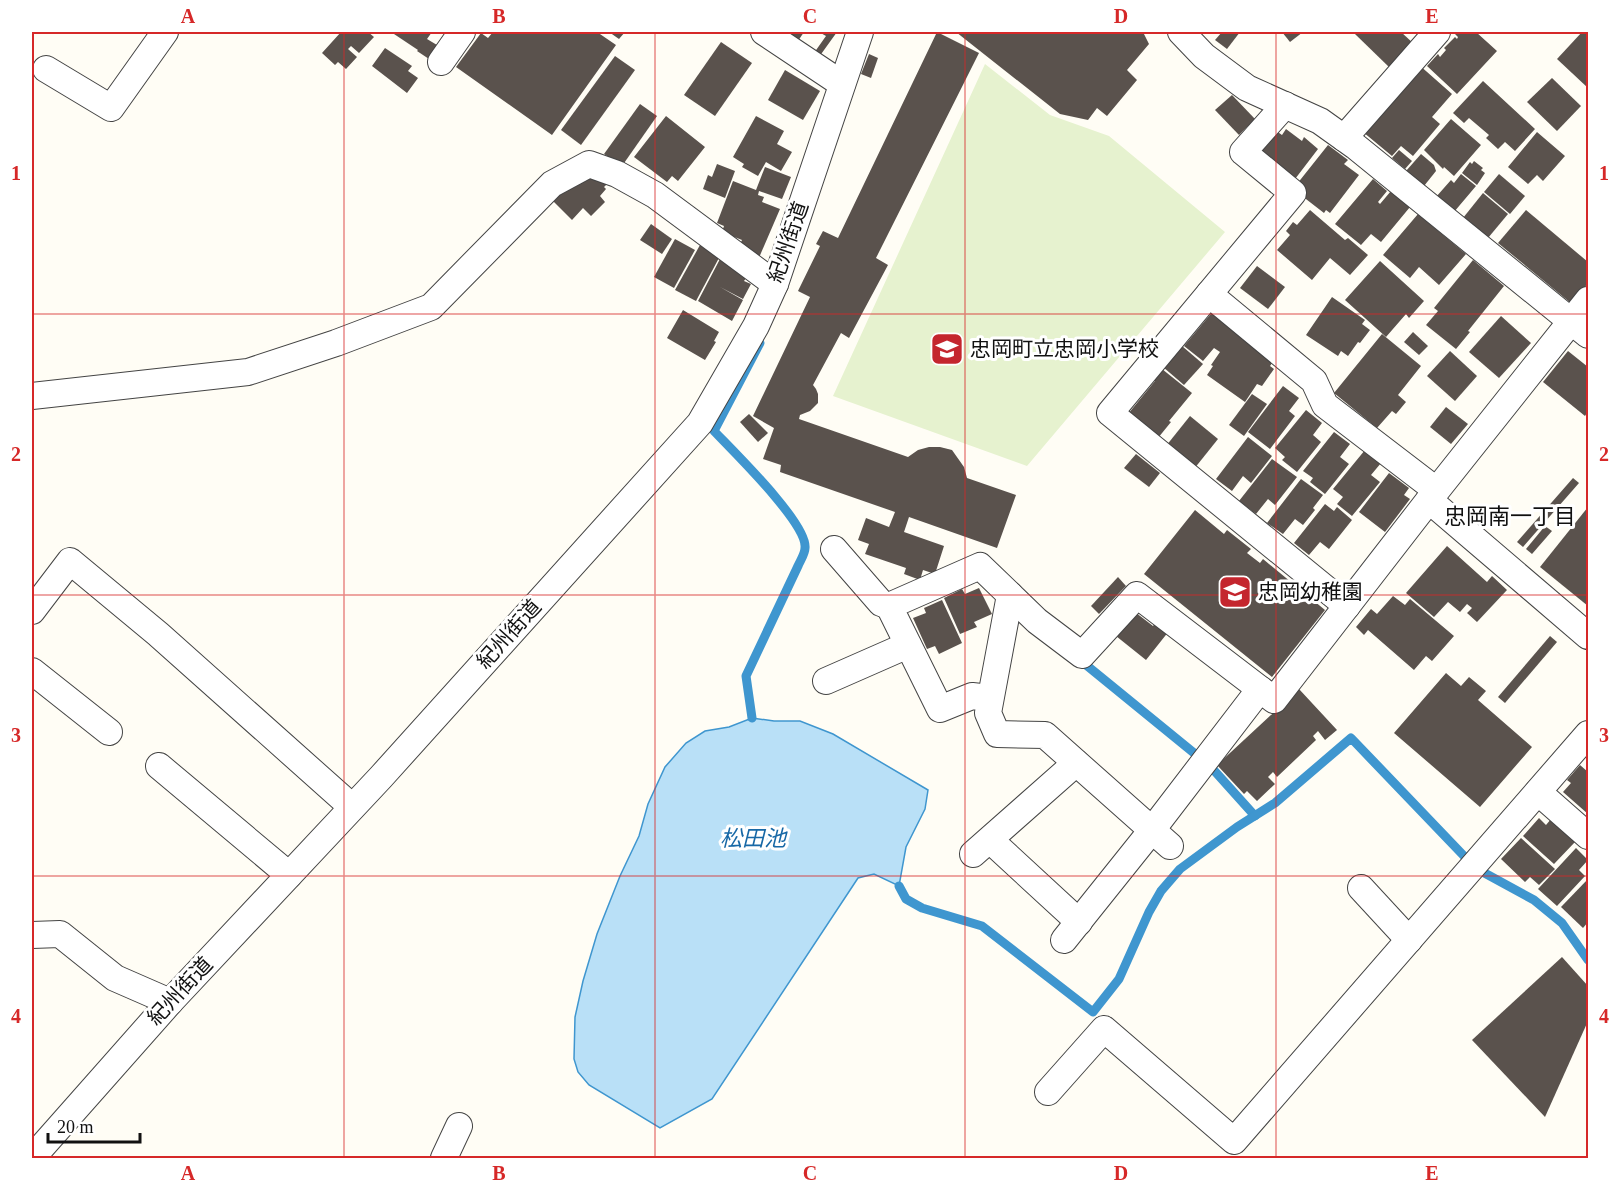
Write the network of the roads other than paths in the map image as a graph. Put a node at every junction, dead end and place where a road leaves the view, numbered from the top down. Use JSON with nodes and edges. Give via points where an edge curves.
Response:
{"nodes":[{"id":1,"x":165,"y":32,"type":"edge"},
{"id":2,"x":462,"y":32,"type":"edge"},
{"id":3,"x":764,"y":32,"type":"edge"},
{"id":4,"x":860,"y":32,"type":"edge"},
{"id":5,"x":1181,"y":32,"type":"edge"},
{"id":6,"x":1437,"y":32,"type":"edge"},
{"id":7,"x":441,"y":62,"type":"dead end"},
{"id":8,"x":46,"y":69,"type":"dead end"},
{"id":9,"x":842,"y":84,"type":"junction"},
{"id":10,"x":1285,"y":105,"type":"junction"},
{"id":11,"x":1344,"y":138,"type":"junction"},
{"id":12,"x":775,"y":284,"type":"junction"},
{"id":13,"x":1209,"y":294,"type":"junction"},
{"id":14,"x":1588,"y":300,"type":"edge"},
{"id":15,"x":1580,"y":328,"type":"edge"},
{"id":16,"x":32,"y":396,"type":"edge"},
{"id":17,"x":1432,"y":495,"type":"junction"},
{"id":18,"x":834,"y":549,"type":"dead end"},
{"id":19,"x":1010,"y":595,"type":"junction"},
{"id":20,"x":889,"y":606,"type":"junction"},
{"id":21,"x":1347,"y":606,"type":"junction"},
{"id":22,"x":32,"y":611,"type":"edge"},
{"id":23,"x":1588,"y":636,"type":"edge"},
{"id":24,"x":908,"y":645,"type":"junction"},
{"id":25,"x":32,"y":671,"type":"edge"},
{"id":26,"x":826,"y":681,"type":"dead end"},
{"id":27,"x":1260,"y":689,"type":"junction"},
{"id":28,"x":990,"y":698,"type":"junction"},
{"id":29,"x":110,"y":732,"type":"dead end"},
{"id":30,"x":1588,"y":734,"type":"edge"},
{"id":31,"x":1076,"y":763,"type":"junction"},
{"id":32,"x":159,"y":766,"type":"dead end"},
{"id":33,"x":1538,"y":792,"type":"junction"},
{"id":34,"x":352,"y":807,"type":"junction"},
{"id":35,"x":1588,"y":836,"type":"edge"},
{"id":36,"x":1161,"y":838,"type":"junction"},
{"id":37,"x":289,"y":875,"type":"junction"},
{"id":38,"x":1360,"y":888,"type":"dead end"},
{"id":39,"x":32,"y":935,"type":"edge"},
{"id":40,"x":1408,"y":940,"type":"junction"},
{"id":41,"x":170,"y":1002,"type":"junction"},
{"id":42,"x":1048,"y":1092,"type":"dead end"},
{"id":43,"x":459,"y":1126,"type":"dead end"},
{"id":44,"x":32,"y":1158,"type":"edge"},
{"id":45,"x":444,"y":1158,"type":"edge"}],
"edges":[{"from":1,"to":8,"type":"street","via":[[111,108]]},
{"from":2,"to":7,"type":"street"},
{"from":3,"to":9,"type":"street"},
{"from":4,"to":9,"type":"street","name":"紀州街道"},
{"from":5,"to":10,"type":"street","via":[[1204,56],[1247,88]]},
{"from":6,"to":11,"type":"street"},
{"from":9,"to":12,"type":"street","name":"紀州街道"},
{"from":10,"to":11,"type":"street","via":[[1320,121]]},
{"from":10,"to":13,"type":"street","via":[[1243,152],[1293,193]]},
{"from":11,"to":15,"type":"street"},
{"from":12,"to":16,"type":"street","via":[[655,195],[589,164],[552,184],[431,307],[248,372]]},
{"from":12,"to":34,"type":"street","name":"紀州街道","via":[[756,327],[699,423]]},
{"from":13,"to":17,"type":"street","via":[[1314,381],[1325,405]]},
{"from":13,"to":21,"type":"street","via":[[1110,413]]},
{"from":14,"to":15,"type":"street"},
{"from":15,"to":17,"type":"street"},
{"from":17,"to":21,"type":"street"},
{"from":17,"to":23,"type":"street"},
{"from":18,"to":20,"type":"street","via":[[881,603]]},
{"from":19,"to":20,"type":"street","via":[[980,566]]},
{"from":19,"to":27,"type":"street","via":[[1082,655],[1137,595]]},
{"from":19,"to":28,"type":"street"},
{"from":20,"to":24,"type":"street"},
{"from":21,"to":27,"type":"street","via":[[1274,700]]},
{"from":22,"to":34,"type":"street","via":[[70,561]]},
{"from":24,"to":26,"type":"street"},
{"from":24,"to":28,"type":"street","via":[[940,708],[972,696]]},
{"from":25,"to":29,"type":"street"},
{"from":27,"to":36,"type":"street"},
{"from":28,"to":31,"type":"street","via":[[988,713],[997,734],[1045,735]]},
{"from":30,"to":33,"type":"street"},
{"from":31,"to":36,"type":"street"},
{"from":31,"to":36,"type":"street","via":[[981,847],[1072,931]]},
{"from":32,"to":37,"type":"street"},
{"from":33,"to":35,"type":"street"},
{"from":33,"to":40,"type":"street"},
{"from":34,"to":37,"type":"street","name":"紀州街道"},
{"from":37,"to":41,"type":"street","name":"紀州街道"},
{"from":38,"to":40,"type":"street"},
{"from":39,"to":41,"type":"street","via":[[60,934],[115,978]]},
{"from":40,"to":42,"type":"street","via":[[1234,1141],[1104,1029]]},
{"from":41,"to":44,"type":"street","name":"紀州街道"},
{"from":43,"to":45,"type":"street"}]}
